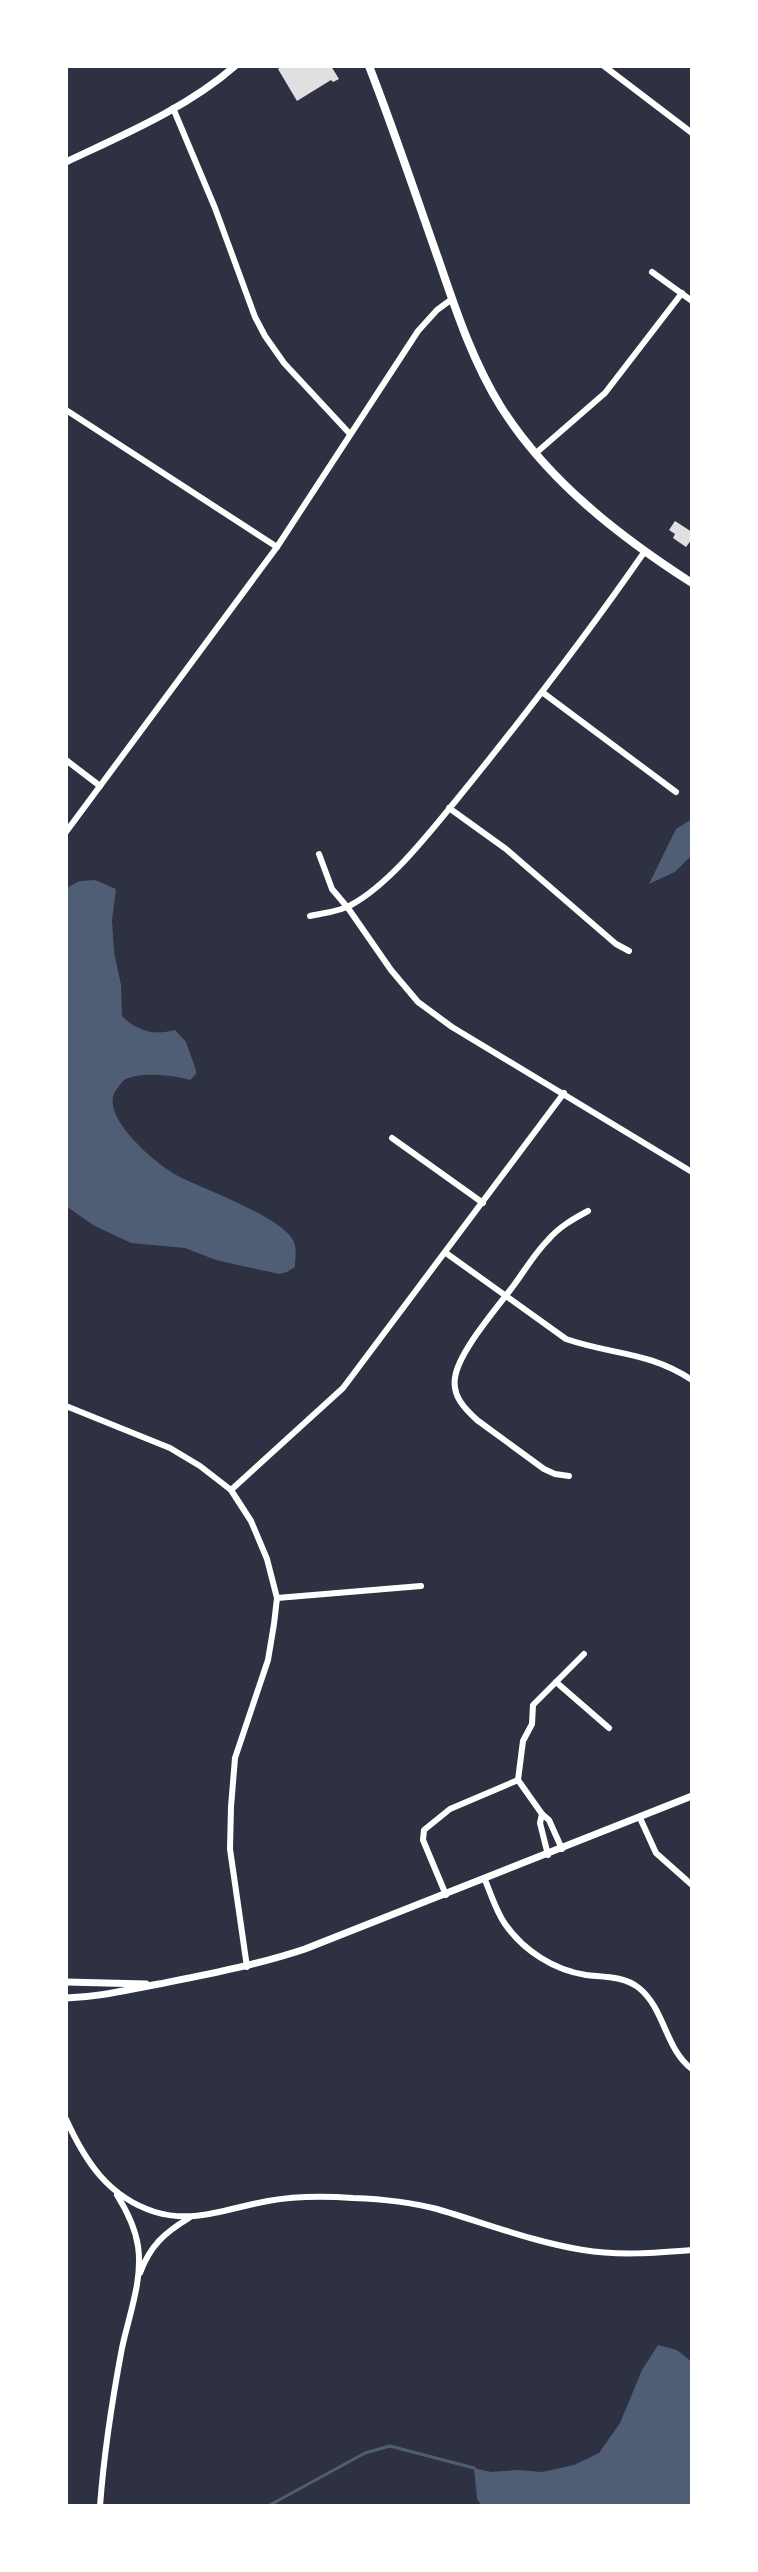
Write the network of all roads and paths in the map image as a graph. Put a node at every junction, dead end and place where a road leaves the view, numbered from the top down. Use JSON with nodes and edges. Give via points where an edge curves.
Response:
{"nodes":[{"id":1,"x":235,"y":66,"type":"edge"},
{"id":2,"x":369,"y":66,"type":"edge"},
{"id":3,"x":604,"y":66,"type":"edge"},
{"id":4,"x":173,"y":108,"type":"junction"},
{"id":5,"x":691,"y":130,"type":"edge"},
{"id":6,"x":66,"y":162,"type":"edge"},
{"id":7,"x":652,"y":272,"type":"dead end"},
{"id":8,"x":682,"y":293,"type":"junction"},
{"id":9,"x":452,"y":299,"type":"junction"},
{"id":10,"x":692,"y":301,"type":"edge"},
{"id":11,"x":66,"y":410,"type":"edge"},
{"id":12,"x":350,"y":434,"type":"junction"},
{"id":13,"x":536,"y":453,"type":"junction"},
{"id":14,"x":277,"y":547,"type":"junction"},
{"id":15,"x":645,"y":551,"type":"junction"},
{"id":16,"x":692,"y":583,"type":"edge"},
{"id":17,"x":542,"y":692,"type":"junction"},
{"id":18,"x":66,"y":760,"type":"edge"},
{"id":19,"x":100,"y":786,"type":"junction"},
{"id":20,"x":676,"y":792,"type":"dead end"},
{"id":21,"x":449,"y":808,"type":"junction"},
{"id":22,"x":66,"y":832,"type":"edge"},
{"id":23,"x":319,"y":854,"type":"dead end"},
{"id":24,"x":348,"y":908,"type":"junction"},
{"id":25,"x":310,"y":916,"type":"dead end"},
{"id":26,"x":629,"y":951,"type":"dead end"},
{"id":27,"x":564,"y":1093,"type":"junction"},
{"id":28,"x":392,"y":1138,"type":"dead end"},
{"id":29,"x":692,"y":1172,"type":"edge"},
{"id":30,"x":483,"y":1203,"type":"junction"},
{"id":31,"x":588,"y":1211,"type":"dead end"},
{"id":32,"x":446,"y":1253,"type":"junction"},
{"id":33,"x":506,"y":1296,"type":"junction"},
{"id":34,"x":692,"y":1380,"type":"edge"},
{"id":35,"x":66,"y":1406,"type":"edge"},
{"id":36,"x":569,"y":1476,"type":"dead end"},
{"id":37,"x":231,"y":1490,"type":"junction"},
{"id":38,"x":421,"y":1586,"type":"dead end"},
{"id":39,"x":277,"y":1598,"type":"junction"},
{"id":40,"x":584,"y":1654,"type":"dead end"},
{"id":41,"x":556,"y":1682,"type":"junction"},
{"id":42,"x":609,"y":1728,"type":"dead end"},
{"id":43,"x":518,"y":1780,"type":"junction"},
{"id":44,"x":692,"y":1796,"type":"edge"},
{"id":45,"x":542,"y":1814,"type":"junction"},
{"id":46,"x":640,"y":1818,"type":"junction"},
{"id":47,"x":562,"y":1849,"type":"junction"},
{"id":48,"x":548,"y":1855,"type":"junction"},
{"id":49,"x":485,"y":1880,"type":"junction"},
{"id":50,"x":692,"y":1885,"type":"edge"},
{"id":51,"x":446,"y":1895,"type":"junction"},
{"id":52,"x":247,"y":1967,"type":"junction"},
{"id":53,"x":66,"y":1982,"type":"edge"},
{"id":54,"x":156,"y":1984,"type":"junction"},
{"id":55,"x":66,"y":1998,"type":"edge"},
{"id":56,"x":692,"y":2069,"type":"edge"},
{"id":57,"x":66,"y":2119,"type":"edge"},
{"id":58,"x":117,"y":2195,"type":"junction"},
{"id":59,"x":189,"y":2218,"type":"junction"},
{"id":60,"x":692,"y":2250,"type":"edge"},
{"id":61,"x":138,"y":2278,"type":"junction"},
{"id":62,"x":100,"y":2506,"type":"edge"}],
"edges":[{"from":1,"to":4,"type":"street"},
{"from":2,"to":9,"type":"main road"},
{"from":3,"to":5,"type":"street"},
{"from":4,"to":6,"type":"street"},
{"from":4,"to":12,"type":"street","via":[[265,336]]},
{"from":7,"to":8,"type":"street"},
{"from":8,"to":10,"type":"street"},
{"from":8,"to":13,"type":"street","via":[[605,393]]},
{"from":9,"to":12,"type":"street","via":[[418,331]]},
{"from":9,"to":13,"type":"main road","via":[[493,393]]},
{"from":11,"to":14,"type":"street"},
{"from":12,"to":14,"type":"street"},
{"from":13,"to":15,"type":"main road","via":[[581,500]]},
{"from":14,"to":19,"type":"street"},
{"from":15,"to":16,"type":"main road"},
{"from":15,"to":17,"type":"street"},
{"from":17,"to":20,"type":"street"},
{"from":17,"to":21,"type":"street"},
{"from":18,"to":19,"type":"street"},
{"from":19,"to":22,"type":"street"},
{"from":21,"to":24,"type":"street","via":[[402,862]]},
{"from":21,"to":26,"type":"street"},
{"from":23,"to":24,"type":"street","via":[[332,889]]},
{"from":24,"to":25,"type":"street"},
{"from":24,"to":27,"type":"street","via":[[418,1002]]},
{"from":27,"to":29,"type":"street"},
{"from":27,"to":30,"type":"street"},
{"from":28,"to":30,"type":"street"},
{"from":30,"to":32,"type":"street"},
{"from":31,"to":33,"type":"street","via":[[547,1240]]},
{"from":32,"to":33,"type":"street"},
{"from":32,"to":37,"type":"street","via":[[343,1388]]},
{"from":33,"to":34,"type":"street","via":[[566,1339],[648,1358]]},
{"from":33,"to":36,"type":"street","via":[[461,1361],[457,1396],[477,1420],[544,1469]]},
{"from":35,"to":37,"type":"street","via":[[170,1448]]},
{"from":37,"to":39,"type":"street","via":[[251,1521]]},
{"from":38,"to":39,"type":"street"},
{"from":39,"to":52,"type":"street","via":[[268,1660],[235,1758],[232,1794],[230,1849]]},
{"from":40,"to":41,"type":"street"},
{"from":41,"to":42,"type":"street"},
{"from":41,"to":43,"type":"street","via":[[533,1705]]},
{"from":43,"to":45,"type":"street"},
{"from":43,"to":51,"type":"street","via":[[450,1809],[424,1830],[423,1840]]},
{"from":44,"to":46,"type":"street"},
{"from":45,"to":47,"type":"street"},
{"from":45,"to":48,"type":"street"},
{"from":46,"to":47,"type":"street"},
{"from":46,"to":50,"type":"street","via":[[656,1853]]},
{"from":47,"to":48,"type":"street"},
{"from":48,"to":49,"type":"street"},
{"from":49,"to":51,"type":"street"},
{"from":49,"to":56,"type":"street","via":[[505,1924],[537,1955],[573,1973],[618,1978],[638,1987]]},
{"from":51,"to":52,"type":"street","via":[[339,1938]]},
{"from":52,"to":54,"type":"street"},
{"from":53,"to":54,"type":"street"},
{"from":54,"to":55,"type":"street"},
{"from":57,"to":58,"type":"street","via":[[84,2156]]},
{"from":58,"to":59,"type":"street","via":[[155,2212]]},
{"from":58,"to":61,"type":"street","via":[[135,2230]]},
{"from":59,"to":60,"type":"street","via":[[271,2200],[352,2198],[433,2208],[585,2250]]},
{"from":59,"to":61,"type":"street","via":[[158,2240]]},
{"from":61,"to":62,"type":"street","via":[[116,2379]]}]}
